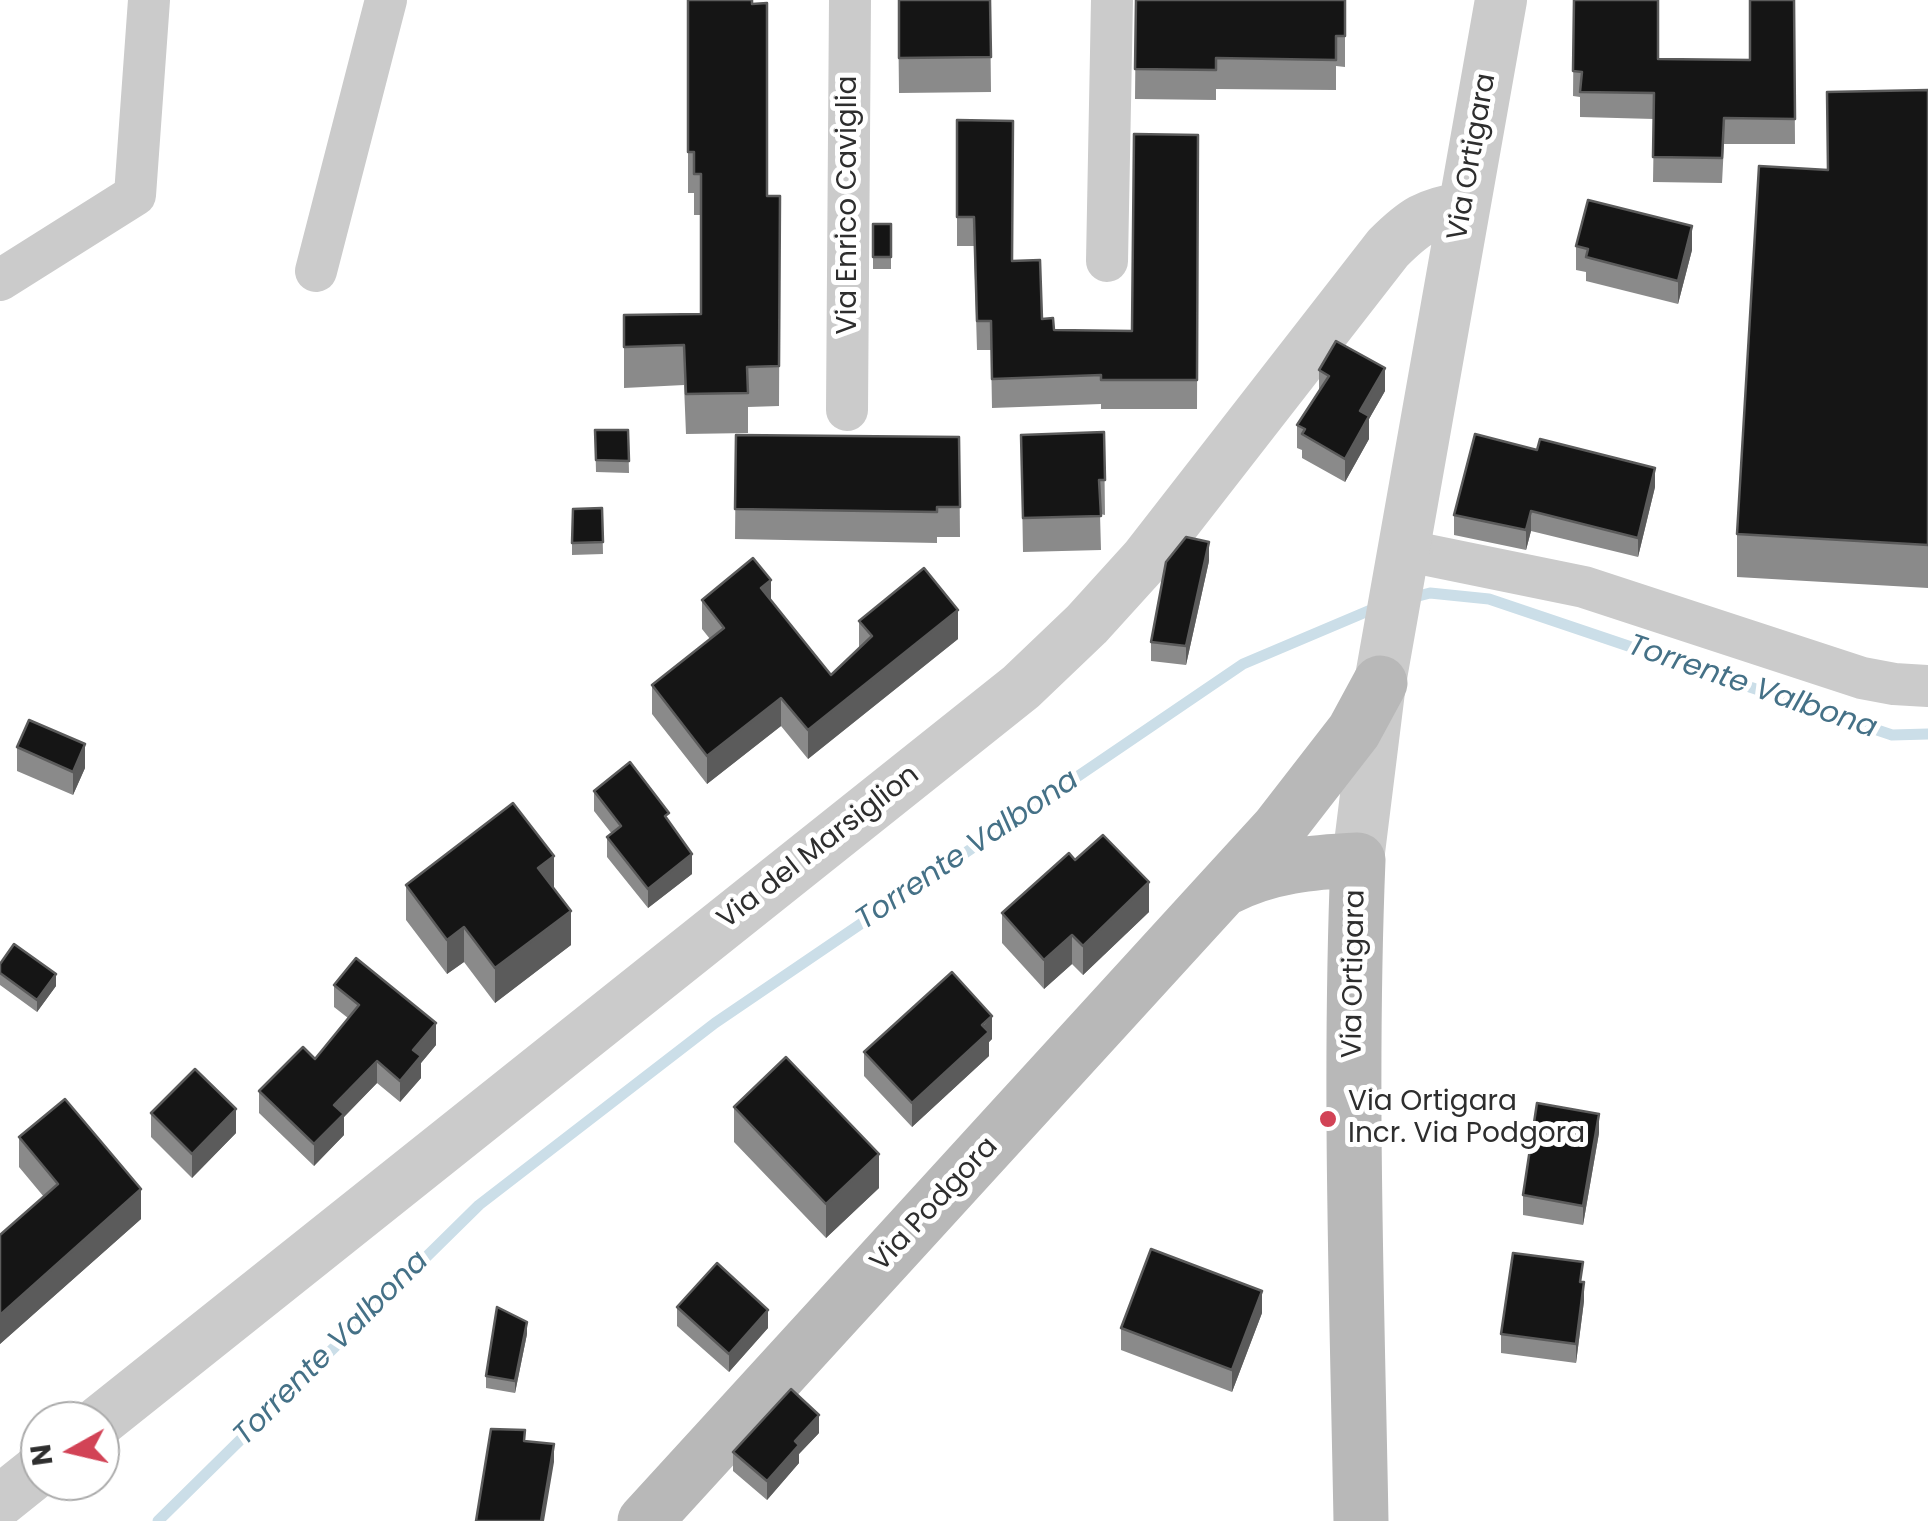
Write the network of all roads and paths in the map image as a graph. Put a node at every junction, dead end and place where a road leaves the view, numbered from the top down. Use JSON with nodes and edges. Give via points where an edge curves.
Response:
{"nodes":[{"id":1,"x":149,"y":0,"type":"edge"},
{"id":2,"x":386,"y":0,"type":"edge"},
{"id":3,"x":850,"y":0,"type":"edge"},
{"id":4,"x":1112,"y":0,"type":"edge"},
{"id":5,"x":1501,"y":0,"type":"edge"},
{"id":6,"x":1464,"y":208,"type":"junction"},
{"id":7,"x":1107,"y":261,"type":"dead end"},
{"id":8,"x":316,"y":271,"type":"dead end"},
{"id":9,"x":0,"y":280,"type":"edge"},
{"id":10,"x":848,"y":410,"type":"dead end"},
{"id":11,"x":1401,"y":563,"type":"junction"},
{"id":12,"x":1383,"y":666,"type":"junction"},
{"id":13,"x":1928,"y":686,"type":"edge"},
{"id":14,"x":1284,"y":820,"type":"junction"},
{"id":15,"x":1359,"y":848,"type":"junction"},
{"id":16,"x":1225,"y":889,"type":"junction"},
{"id":17,"x":120,"y":1405,"type":"edge"},
{"id":18,"x":20,"y":1484,"type":"edge"},
{"id":19,"x":0,"y":1500,"type":"edge"},
{"id":20,"x":644,"y":1521,"type":"edge"},
{"id":21,"x":1361,"y":1521,"type":"edge"}],
"edges":[{"from":1,"to":9,"type":"street","via":[[135,195]]},
{"from":2,"to":8,"type":"street"},
{"from":3,"to":10,"type":"street","name":"Via Enrico Caviglia"},
{"from":4,"to":7,"type":"street"},
{"from":5,"to":6,"type":"street","name":"Via Ortigara"},
{"from":6,"to":11,"type":"street","name":"Via Ortigara"},
{"from":6,"to":17,"type":"street","name":"Via del Marsiglion","via":[[1434,212],[1388,248],[1146,558],[1021,686]]},
{"from":11,"to":12,"type":"street","name":"Via Ortigara"},
{"from":11,"to":13,"type":"street","via":[[1584,587],[1862,678]]},
{"from":12,"to":14,"type":"main road","name":"Via Podgora","via":[[1354,731]]},
{"from":12,"to":15,"type":"street","name":"Via Ortigara"},
{"from":14,"to":15,"type":"main road","via":[[1328,816],[1342,823]]},
{"from":14,"to":16,"type":"main road","name":"Via Podgora"},
{"from":15,"to":16,"type":"main road","name":"Via Podgora","via":[[1256,873]]},
{"from":15,"to":21,"type":"main road","name":"Via Ortigara","via":[[1353,1102]]},
{"from":16,"to":20,"type":"main road","name":"Via Podgora"},
{"from":18,"to":19,"type":"street"}]}
